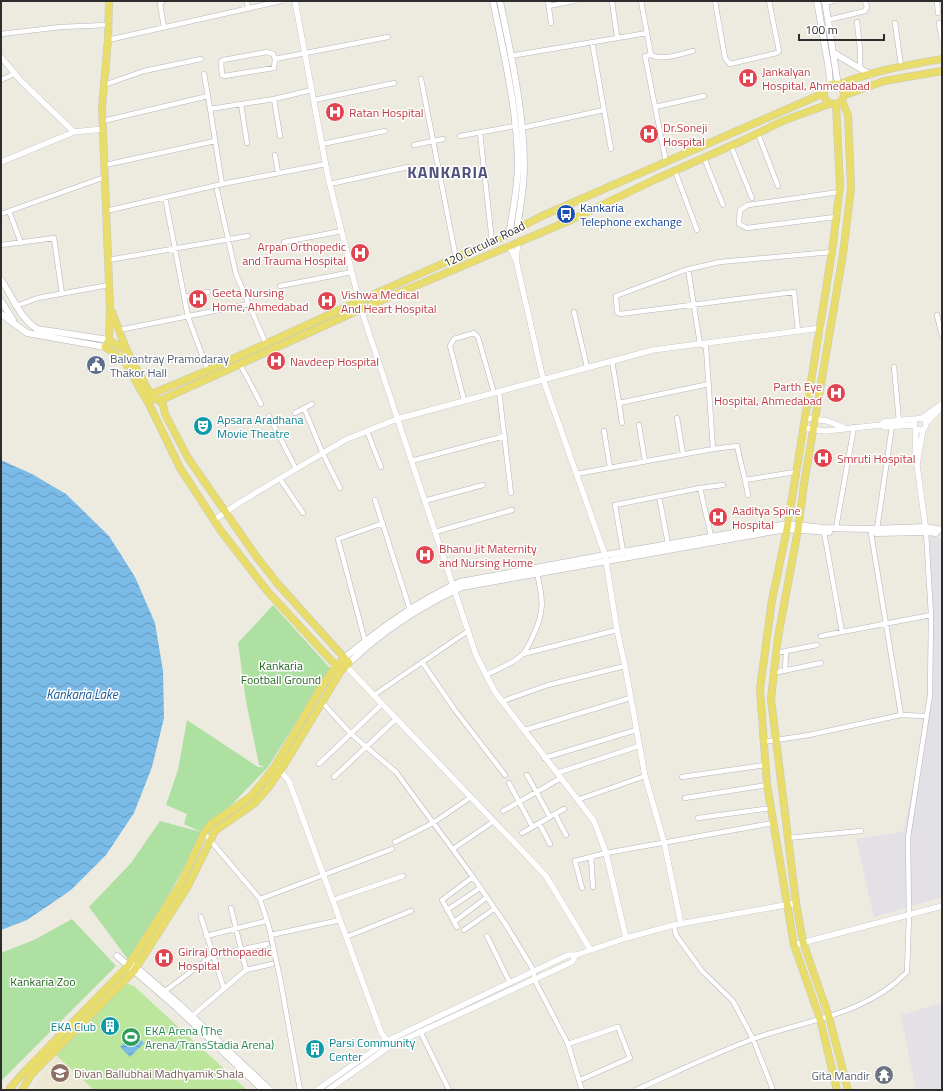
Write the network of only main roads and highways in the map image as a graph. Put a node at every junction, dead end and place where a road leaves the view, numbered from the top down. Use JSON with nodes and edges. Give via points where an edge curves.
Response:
{"nodes":[{"id":1,"x":109,"y":1,"type":"edge"},
{"id":2,"x":493,"y":1,"type":"edge"},
{"id":3,"x":500,"y":1,"type":"edge"},
{"id":4,"x":816,"y":1,"type":"edge"},
{"id":5,"x":825,"y":2,"type":"edge"},
{"id":6,"x":834,"y":53,"type":"junction"},
{"id":7,"x":942,"y":59,"type":"edge"},
{"id":8,"x":942,"y":71,"type":"edge"},
{"id":9,"x":871,"y":75,"type":"junction"},
{"id":10,"x":830,"y":85,"type":"junction"},
{"id":11,"x":838,"y":85,"type":"junction"},
{"id":12,"x":824,"y":93,"type":"junction"},
{"id":13,"x":838,"y":101,"type":"junction"},
{"id":14,"x":518,"y":127,"type":"junction"},
{"id":15,"x":517,"y":228,"type":"junction"},
{"id":16,"x":509,"y":234,"type":"junction"},
{"id":17,"x":518,"y":242,"type":"junction"},
{"id":18,"x":509,"y":246,"type":"junction"},
{"id":19,"x":1,"y":281,"type":"edge"},
{"id":20,"x":1,"y":301,"type":"edge"},
{"id":21,"x":110,"y":308,"type":"junction"},
{"id":22,"x":1,"y":314,"type":"edge"},
{"id":23,"x":14,"y":323,"type":"junction"},
{"id":24,"x":107,"y":344,"type":"junction"},
{"id":25,"x":127,"y":351,"type":"junction"},
{"id":26,"x":148,"y":396,"type":"junction"},
{"id":27,"x":162,"y":400,"type":"junction"},
{"id":28,"x":150,"y":406,"type":"junction"},
{"id":29,"x":787,"y":526,"type":"junction"},
{"id":30,"x":798,"y":527,"type":"junction"},
{"id":31,"x":926,"y":529,"type":"junction"},
{"id":32,"x":942,"y":530,"type":"edge"},
{"id":33,"x":942,"y":534,"type":"edge"},
{"id":34,"x":605,"y":558,"type":"junction"},
{"id":35,"x":453,"y":588,"type":"junction"},
{"id":36,"x":343,"y":665,"type":"junction"},
{"id":37,"x":278,"y":768,"type":"junction"},
{"id":38,"x":117,"y":956,"type":"dead end"},
{"id":39,"x":132,"y":966,"type":"junction"},
{"id":40,"x":12,"y":1089,"type":"edge"},
{"id":41,"x":22,"y":1090,"type":"edge"},
{"id":42,"x":263,"y":1090,"type":"edge"},
{"id":43,"x":270,"y":1090,"type":"edge"},
{"id":44,"x":837,"y":1090,"type":"edge"},
{"id":45,"x":848,"y":1090,"type":"edge"}],
"edges":[{"from":1,"to":21,"type":"main road","via":[[103,129]]},
{"from":2,"to":14,"type":"main road"},
{"from":3,"to":14,"type":"main road","via":[[510,56]]},
{"from":4,"to":10,"type":"main road"},
{"from":5,"to":6,"type":"main road"},
{"from":6,"to":9,"type":"main road"},
{"from":6,"to":11,"type":"main road"},
{"from":7,"to":9,"type":"main road","via":[[901,66]]},
{"from":8,"to":13,"type":"main road","name":"120 Circular Road","via":[[884,81]]},
{"from":9,"to":11,"type":"main road","via":[[854,78]]},
{"from":10,"to":11,"type":"main road"},
{"from":10,"to":12,"type":"main road"},
{"from":11,"to":13,"type":"main road","via":[[843,89]]},
{"from":12,"to":13,"type":"main road","via":[[825,100]]},
{"from":12,"to":15,"type":"main road","name":"120 Circular Road"},
{"from":13,"to":17,"type":"main road","name":"120 Circular Road","via":[[785,120],[571,220]]},
{"from":13,"to":29,"type":"main road","via":[[839,192],[832,252]]},
{"from":13,"to":30,"type":"main road","via":[[848,114],[851,188],[843,254]]},
{"from":14,"to":15,"type":"main road","via":[[524,167]]},
{"from":14,"to":16,"type":"main road","via":[[515,203]]},
{"from":15,"to":16,"type":"main road","name":"120 Circular Road"},
{"from":15,"to":17,"type":"main road"},
{"from":16,"to":18,"type":"main road"},
{"from":16,"to":26,"type":"main road","name":"120 Circular Road"},
{"from":17,"to":18,"type":"main road","name":"120 Circular Road"},
{"from":18,"to":27,"type":"main road","name":"120 Circular Road","via":[[361,309]]},
{"from":19,"to":24,"type":"main road","via":[[28,323],[37,329]]},
{"from":20,"to":23,"type":"main road"},
{"from":21,"to":24,"type":"main road"},
{"from":21,"to":25,"type":"main road"},
{"from":22,"to":23,"type":"main road"},
{"from":23,"to":24,"type":"main road","via":[[26,334],[39,337]]},
{"from":24,"to":25,"type":"main road"},
{"from":24,"to":26,"type":"main road","via":[[123,359]]},
{"from":25,"to":26,"type":"main road"},
{"from":26,"to":27,"type":"main road"},
{"from":26,"to":28,"type":"main road"},
{"from":27,"to":28,"type":"main road","name":"120 Circular Road"},
{"from":27,"to":36,"type":"main road","via":[[165,414],[184,451],[225,512],[277,584]]},
{"from":28,"to":36,"type":"main road","via":[[180,468],[214,520],[268,592]]},
{"from":29,"to":30,"type":"main road"},
{"from":29,"to":34,"type":"main road"},
{"from":29,"to":34,"type":"main road","via":[[623,551]]},
{"from":29,"to":44,"type":"main road","via":[[772,600],[760,694],[765,765],[794,945],[820,1019]]},
{"from":30,"to":31,"type":"main road"},
{"from":30,"to":31,"type":"main road","via":[[824,532],[871,533]]},
{"from":30,"to":45,"type":"main road","via":[[776,653],[771,699],[787,838],[803,942],[829,1016]]},
{"from":31,"to":32,"type":"main road"},
{"from":31,"to":33,"type":"main road"},
{"from":34,"to":35,"type":"main road"},
{"from":34,"to":35,"type":"main road","via":[[468,581]]},
{"from":35,"to":36,"type":"main road","via":[[394,626]]},
{"from":35,"to":36,"type":"main road","via":[[410,610],[365,641]]},
{"from":36,"to":37,"type":"main road"},
{"from":36,"to":37,"type":"main road"},
{"from":37,"to":39,"type":"main road","via":[[255,803],[215,831],[188,886]]},
{"from":37,"to":39,"type":"main road","via":[[250,797],[211,824],[204,833],[181,883]]},
{"from":38,"to":39,"type":"main road"},
{"from":39,"to":40,"type":"main road","via":[[26,1070]]},
{"from":39,"to":41,"type":"main road","via":[[31,1075]]},
{"from":39,"to":42,"type":"main road"},
{"from":39,"to":43,"type":"main road","via":[[165,991]]}]}
